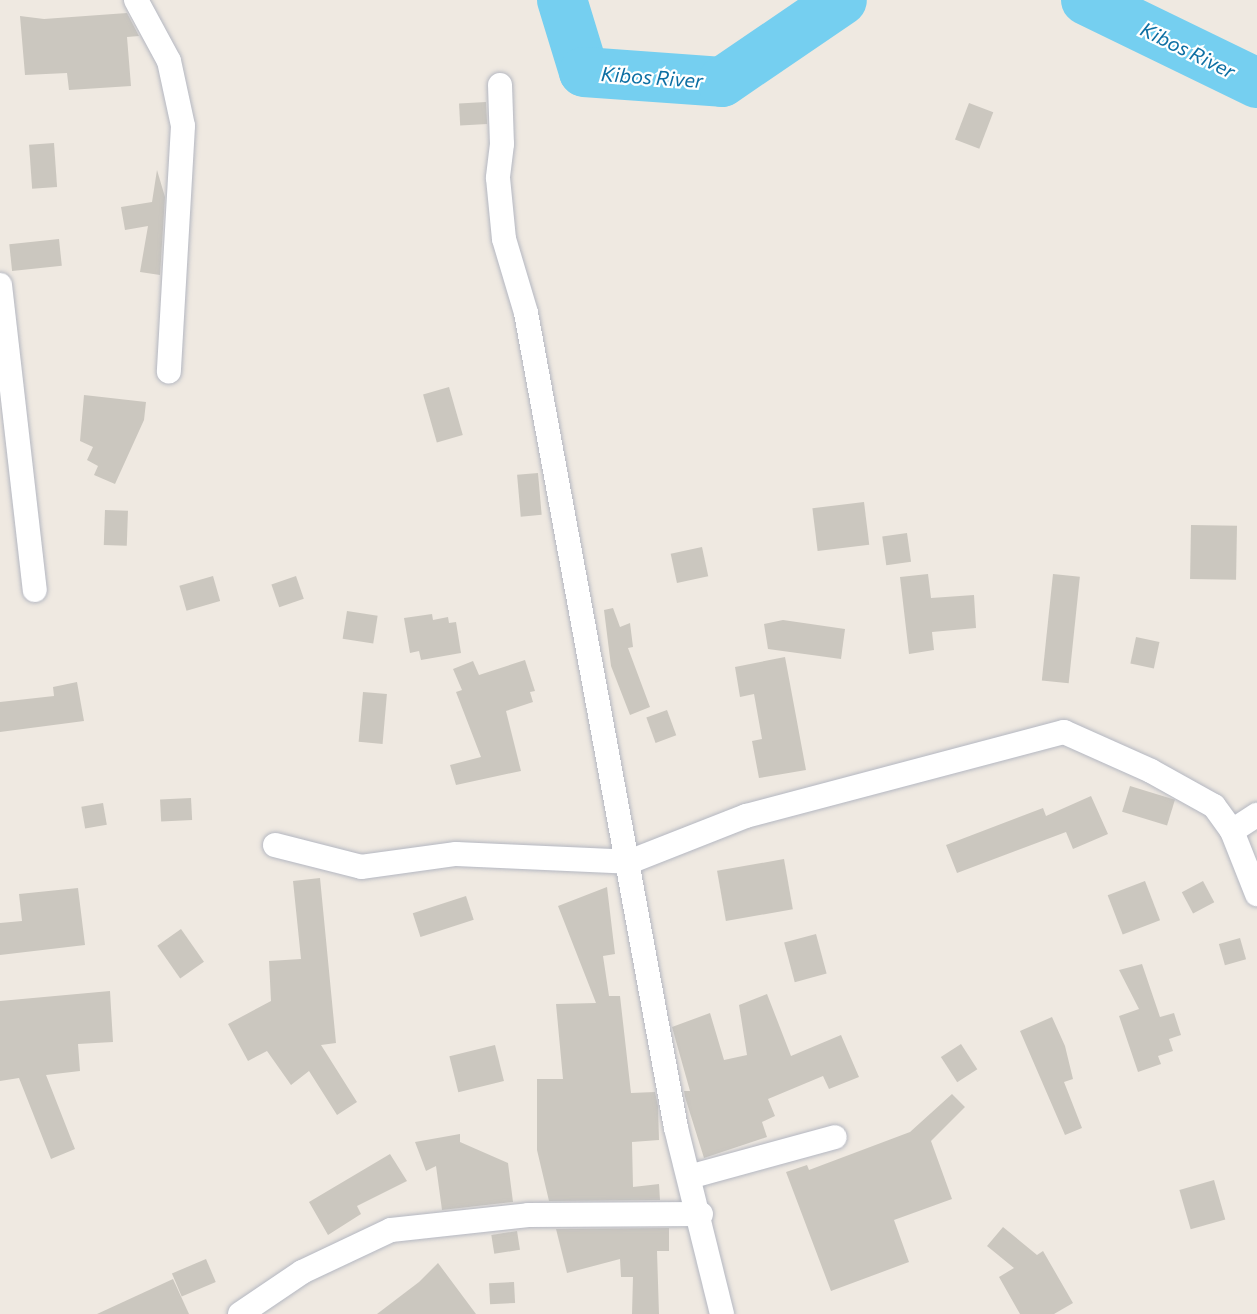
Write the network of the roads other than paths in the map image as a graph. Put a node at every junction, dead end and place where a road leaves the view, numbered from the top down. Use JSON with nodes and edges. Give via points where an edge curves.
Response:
{"nodes":[{"id":1,"x":136,"y":0,"type":"edge"},
{"id":2,"x":500,"y":85,"type":"dead end"},
{"id":3,"x":0,"y":285,"type":"edge"},
{"id":4,"x":169,"y":372,"type":"dead end"},
{"id":5,"x":35,"y":590,"type":"dead end"},
{"id":6,"x":1257,"y":815,"type":"edge"},
{"id":7,"x":1232,"y":831,"type":"junction"},
{"id":8,"x":275,"y":845,"type":"dead end"},
{"id":9,"x":629,"y":862,"type":"junction"},
{"id":10,"x":1257,"y":894,"type":"edge"},
{"id":11,"x":835,"y":1137,"type":"dead end"},
{"id":12,"x":689,"y":1177,"type":"junction"},
{"id":13,"x":700,"y":1214,"type":"junction"},
{"id":14,"x":240,"y":1314,"type":"edge"},
{"id":15,"x":722,"y":1314,"type":"edge"}],
"edges":[{"from":1,"to":4,"type":"street","via":[[170,61],[183,126]]},
{"from":2,"to":9,"type":"street","via":[[502,144],[498,178],[504,239],[526,313]]},
{"from":3,"to":5,"type":"street"},
{"from":6,"to":7,"type":"street"},
{"from":7,"to":9,"type":"street","via":[[1214,806],[1185,788],[1064,732],[746,816]]},
{"from":7,"to":10,"type":"street"},
{"from":8,"to":9,"type":"street","via":[[361,867],[456,854]]},
{"from":9,"to":12,"type":"street","via":[[634,917]]},
{"from":11,"to":12,"type":"street"},
{"from":12,"to":13,"type":"street"},
{"from":13,"to":14,"type":"street","via":[[528,1215],[391,1230],[302,1272]]},
{"from":13,"to":15,"type":"street"}]}
